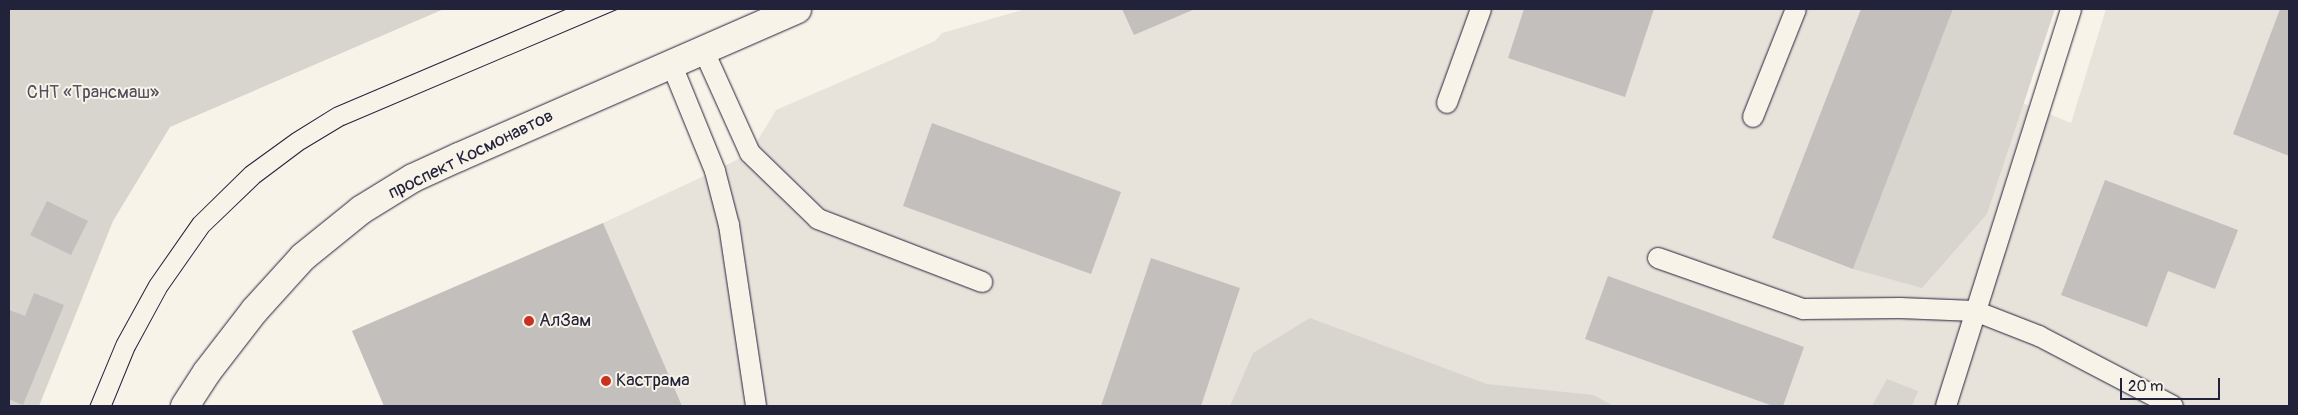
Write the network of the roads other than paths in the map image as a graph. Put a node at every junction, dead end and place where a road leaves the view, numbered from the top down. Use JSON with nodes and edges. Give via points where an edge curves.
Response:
{"nodes":[{"id":1,"x":797,"y":9,"type":"edge"},
{"id":2,"x":1482,"y":9,"type":"edge"},
{"id":3,"x":1796,"y":9,"type":"edge"},
{"id":4,"x":2071,"y":9,"type":"edge"},
{"id":5,"x":703,"y":49,"type":"junction"},
{"id":6,"x":671,"y":63,"type":"junction"},
{"id":7,"x":1446,"y":103,"type":"dead end"},
{"id":8,"x":1753,"y":117,"type":"dead end"},
{"id":9,"x":1658,"y":258,"type":"dead end"},
{"id":10,"x":982,"y":282,"type":"dead end"},
{"id":11,"x":1975,"y":311,"type":"junction"},
{"id":12,"x":185,"y":406,"type":"edge"},
{"id":13,"x":756,"y":406,"type":"edge"},
{"id":14,"x":1946,"y":406,"type":"edge"},
{"id":15,"x":2172,"y":406,"type":"edge"}],
"edges":[{"from":1,"to":5,"type":"main road","name":"проспект Космонавтов"},
{"from":2,"to":7,"type":"lane"},
{"from":3,"to":8,"type":"lane"},
{"from":4,"to":11,"type":"lane"},
{"from":5,"to":6,"type":"main road","name":"проспект Космонавтов"},
{"from":5,"to":10,"type":"lane","via":[[750,153],[818,219]]},
{"from":6,"to":12,"type":"main road","name":"проспект Космонавтов","via":[[413,178],[361,210],[303,257],[255,310]]},
{"from":6,"to":13,"type":"lane","via":[[715,172],[729,225]]},
{"from":9,"to":11,"type":"lane","via":[[1803,309]]},
{"from":11,"to":14,"type":"lane"},
{"from":11,"to":15,"type":"lane","via":[[2038,336]]}]}
